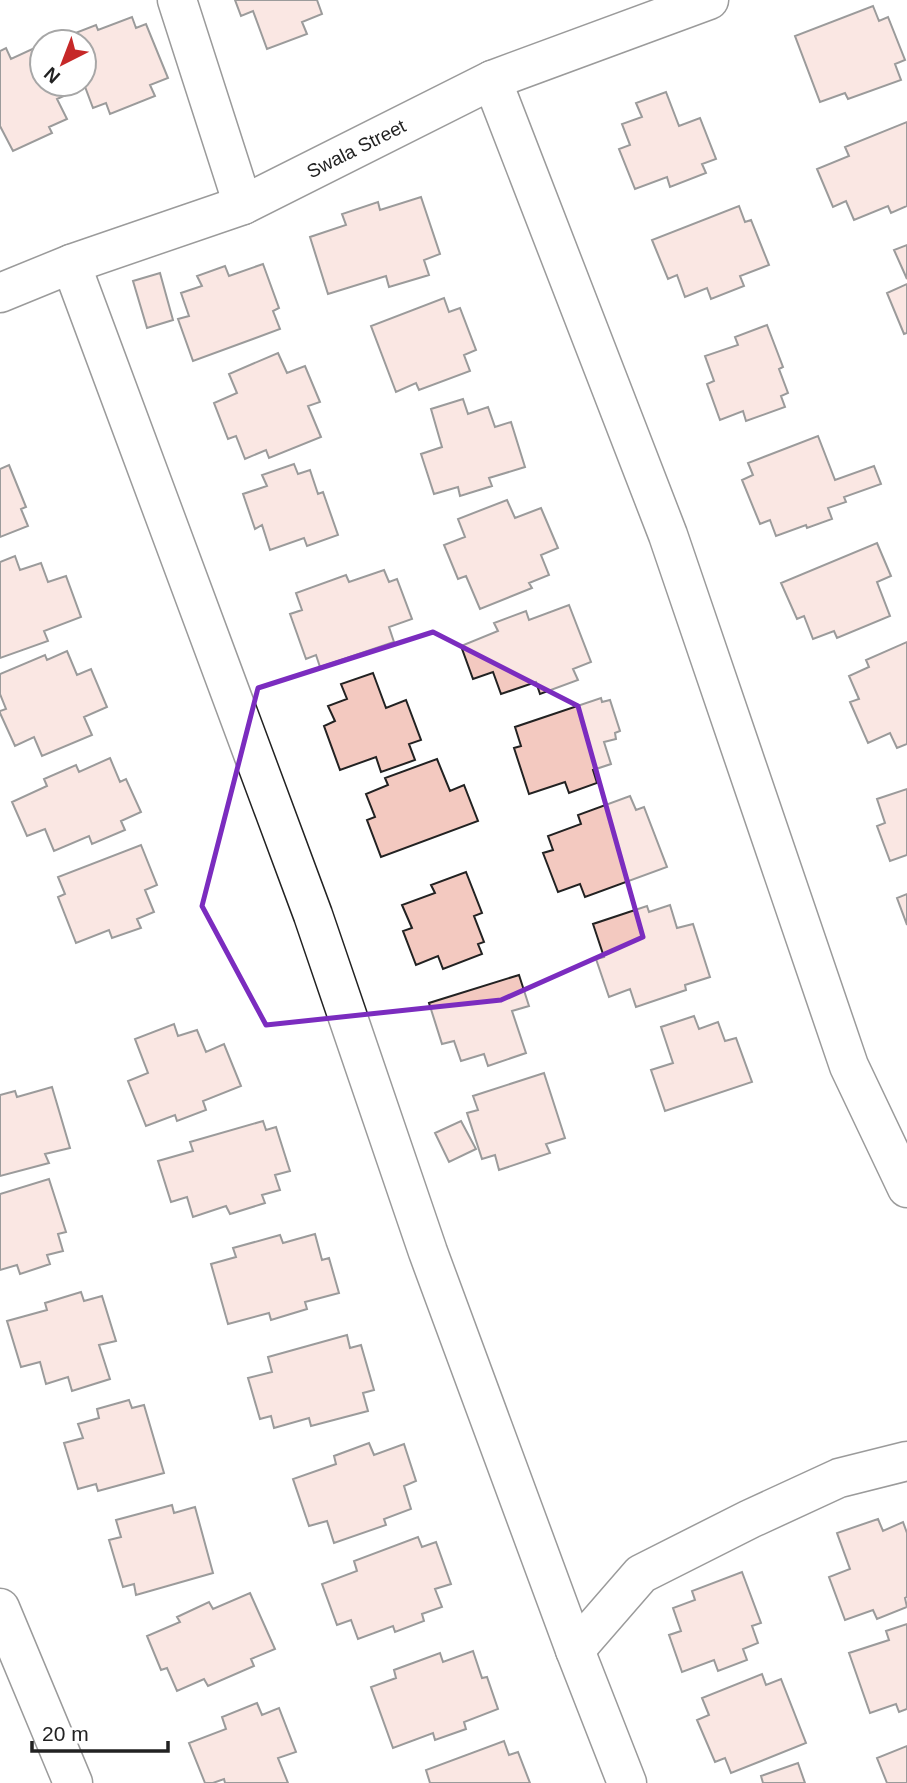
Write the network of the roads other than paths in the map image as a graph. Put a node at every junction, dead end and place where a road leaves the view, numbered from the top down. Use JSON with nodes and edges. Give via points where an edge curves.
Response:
{"nodes":[{"id":1,"x":177,"y":0,"type":"edge"},
{"id":2,"x":709,"y":0,"type":"edge"},
{"id":3,"x":492,"y":80,"type":"junction"},
{"id":4,"x":243,"y":205,"type":"junction"},
{"id":5,"x":71,"y":264,"type":"junction"},
{"id":6,"x":0,"y":293,"type":"edge"},
{"id":7,"x":907,"y":1188,"type":"edge"},
{"id":8,"x":907,"y":1461,"type":"edge"},
{"id":9,"x":0,"y":1608,"type":"edge"},
{"id":10,"x":575,"y":1650,"type":"junction"},
{"id":11,"x":73,"y":1783,"type":"edge"},
{"id":12,"x":627,"y":1783,"type":"edge"}],
"edges":[{"from":1,"to":4,"type":"street"},
{"from":2,"to":3,"type":"street","name":"Swala Street"},
{"from":3,"to":4,"type":"street","name":"Swala Street"},
{"from":3,"to":7,"type":"street","via":[[668,535],[849,1066]]},
{"from":4,"to":5,"type":"street","name":"Swala Street"},
{"from":5,"to":6,"type":"street","name":"Swala Street"},
{"from":5,"to":10,"type":"street","via":[[313,915],[428,1252]]},
{"from":8,"to":10,"type":"street","via":[[839,1478],[641,1574]]},
{"from":9,"to":11,"type":"street"},
{"from":10,"to":12,"type":"street"}]}
